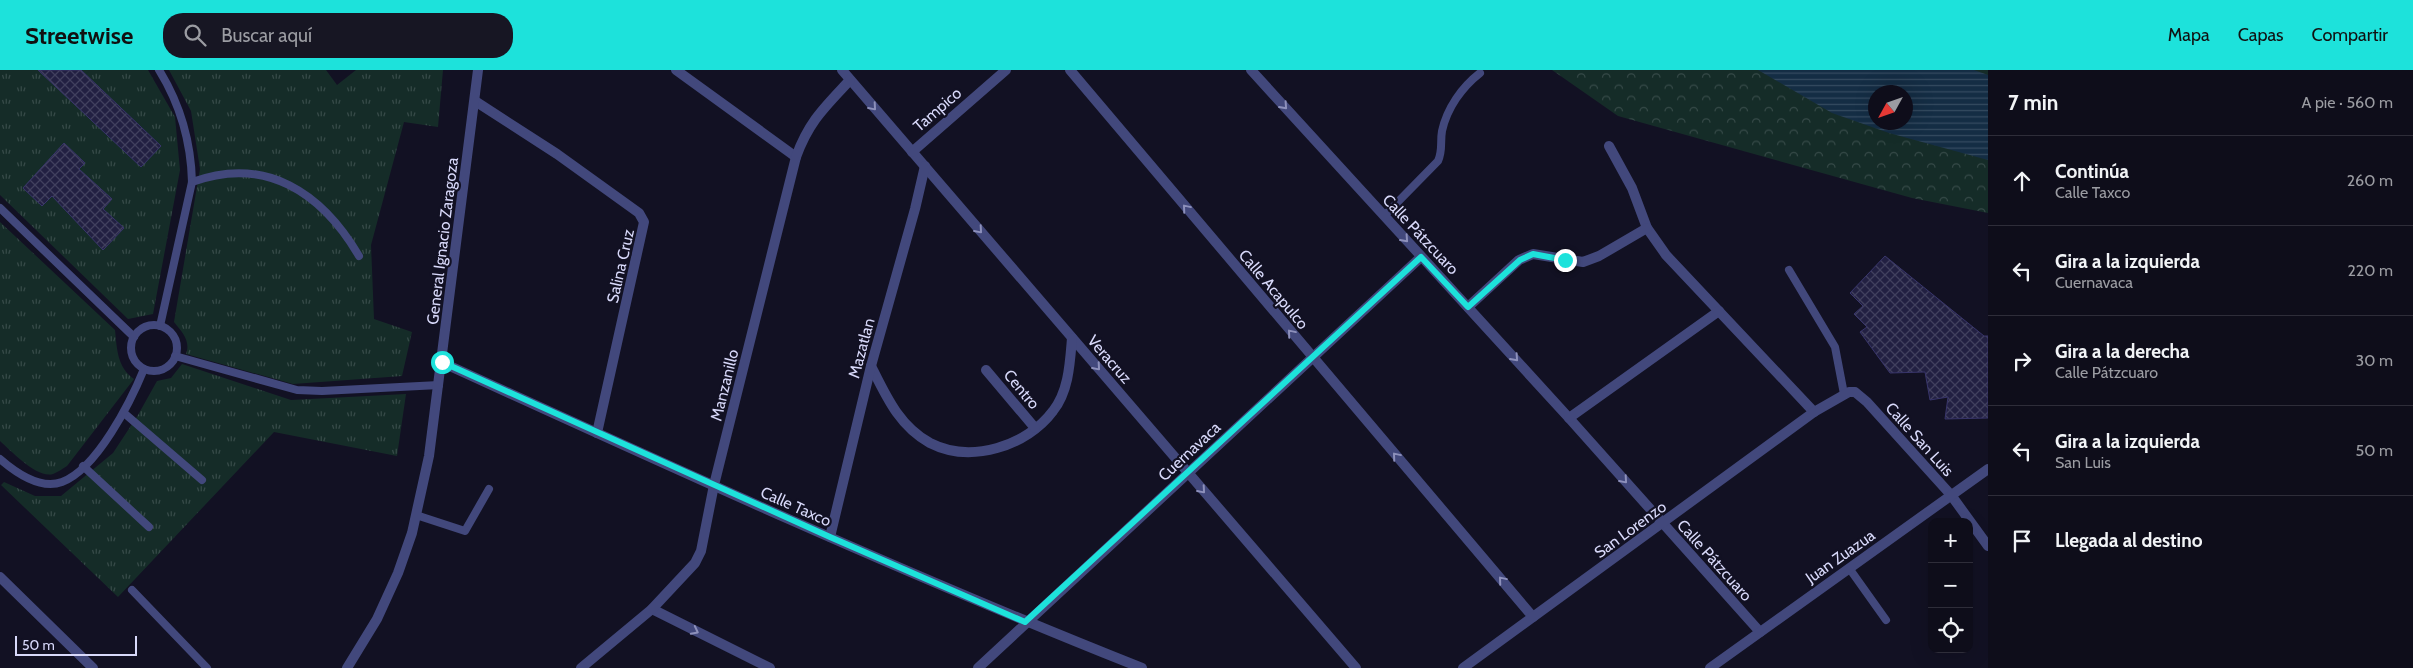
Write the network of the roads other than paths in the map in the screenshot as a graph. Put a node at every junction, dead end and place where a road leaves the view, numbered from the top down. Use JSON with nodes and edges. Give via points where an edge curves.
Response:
{"nodes":[{"id":1,"x":159,"y":70,"type":"edge"},
{"id":2,"x":676,"y":70,"type":"edge"},
{"id":3,"x":842,"y":70,"type":"edge"},
{"id":4,"x":1006,"y":70,"type":"edge"},
{"id":5,"x":1070,"y":70,"type":"edge"},
{"id":6,"x":1251,"y":70,"type":"edge"},
{"id":7,"x":479,"y":71,"type":"edge"},
{"id":8,"x":1480,"y":73,"type":"dead end"},
{"id":9,"x":850,"y":80,"type":"junction"},
{"id":10,"x":475,"y":101,"type":"junction"},
{"id":11,"x":1609,"y":146,"type":"dead end"},
{"id":12,"x":912,"y":152,"type":"junction"},
{"id":13,"x":796,"y":157,"type":"junction"},
{"id":14,"x":925,"y":166,"type":"junction"},
{"id":15,"x":192,"y":182,"type":"junction"},
{"id":16,"x":0,"y":208,"type":"edge"},
{"id":17,"x":1384,"y":216,"type":"junction"},
{"id":18,"x":1647,"y":228,"type":"junction"},
{"id":19,"x":359,"y":256,"type":"dead end"},
{"id":20,"x":1421,"y":257,"type":"junction"},
{"id":21,"x":1789,"y":270,"type":"dead end"},
{"id":22,"x":1468,"y":307,"type":"junction"},
{"id":23,"x":1719,"y":311,"type":"junction"},
{"id":24,"x":160,"y":326,"type":"junction"},
{"id":25,"x":134,"y":337,"type":"junction"},
{"id":26,"x":1072,"y":338,"type":"junction"},
{"id":27,"x":175,"y":356,"type":"junction"},
{"id":28,"x":1312,"y":358,"type":"junction"},
{"id":29,"x":442,"y":362,"type":"junction"},
{"id":30,"x":871,"y":366,"type":"junction"},
{"id":31,"x":144,"y":369,"type":"junction"},
{"id":32,"x":986,"y":370,"type":"dead end"},
{"id":33,"x":439,"y":385,"type":"junction"},
{"id":34,"x":1844,"y":394,"type":"junction"},
{"id":35,"x":1814,"y":412,"type":"junction"},
{"id":36,"x":124,"y":413,"type":"junction"},
{"id":37,"x":1569,"y":418,"type":"junction"},
{"id":38,"x":1035,"y":428,"type":"junction"},
{"id":39,"x":597,"y":433,"type":"junction"},
{"id":40,"x":0,"y":459,"type":"edge"},
{"id":41,"x":83,"y":466,"type":"junction"},
{"id":42,"x":1988,"y":469,"type":"edge"},
{"id":43,"x":1187,"y":473,"type":"junction"},
{"id":44,"x":202,"y":480,"type":"dead end"},
{"id":45,"x":714,"y":485,"type":"junction"},
{"id":46,"x":489,"y":489,"type":"dead end"},
{"id":47,"x":1951,"y":495,"type":"junction"},
{"id":48,"x":416,"y":515,"type":"junction"},
{"id":49,"x":1663,"y":524,"type":"junction"},
{"id":50,"x":149,"y":527,"type":"dead end"},
{"id":51,"x":830,"y":537,"type":"junction"},
{"id":52,"x":1988,"y":546,"type":"edge"},
{"id":53,"x":1849,"y":568,"type":"junction"},
{"id":54,"x":0,"y":577,"type":"edge"},
{"id":55,"x":132,"y":590,"type":"dead end"},
{"id":56,"x":652,"y":609,"type":"junction"},
{"id":57,"x":1533,"y":617,"type":"junction"},
{"id":58,"x":1886,"y":620,"type":"dead end"},
{"id":59,"x":1025,"y":622,"type":"junction"},
{"id":60,"x":1760,"y":632,"type":"junction"},
{"id":61,"x":93,"y":668,"type":"edge"},
{"id":62,"x":207,"y":668,"type":"edge"},
{"id":63,"x":347,"y":668,"type":"edge"},
{"id":64,"x":581,"y":668,"type":"edge"},
{"id":65,"x":770,"y":668,"type":"edge"},
{"id":66,"x":978,"y":668,"type":"edge"},
{"id":67,"x":1142,"y":668,"type":"edge"},
{"id":68,"x":1356,"y":668,"type":"edge"},
{"id":69,"x":1463,"y":668,"type":"edge"},
{"id":70,"x":1710,"y":668,"type":"edge"}],
"edges":[{"from":1,"to":15,"type":"lane","via":[[181,115]]},
{"from":2,"to":13,"type":"street"},
{"from":3,"to":9,"type":"street","name":"Veracruz"},
{"from":4,"to":12,"type":"street","name":"Tampico"},
{"from":28,"to":5,"type":"street","name":"Calle Acapulco","one_way":true},
{"from":6,"to":17,"type":"street","name":"Calle Pátzcuaro","one_way":true},
{"from":7,"to":10,"type":"street","name":"General Ignacio Zaragoza"},
{"from":8,"to":17,"type":"lane","via":[[1457,96],[1446,119],[1438,161]]},
{"from":9,"to":12,"type":"street","name":"Veracruz","one_way":true},
{"from":9,"to":13,"type":"street","name":"Manzanillo","via":[[805,133]]},
{"from":10,"to":29,"type":"street","name":"General Ignacio Zaragoza"},
{"from":10,"to":39,"type":"street","name":"Salina Cruz","via":[[557,154],[639,213],[644,222]]},
{"from":11,"to":18,"type":"street","via":[[1632,188]]},
{"from":12,"to":14,"type":"street","name":"Veracruz"},
{"from":13,"to":45,"type":"street","name":"Manzanillo"},
{"from":14,"to":26,"type":"street","name":"Veracruz","one_way":true},
{"from":14,"to":30,"type":"street","name":"Mazatlan"},
{"from":15,"to":19,"type":"lane","via":[[225,173],[254,172],[292,186],[322,207],[345,233]]},
{"from":15,"to":24,"type":"lane"},
{"from":16,"to":25,"type":"lane"},
{"from":17,"to":20,"type":"street","name":"Calle Pátzcuaro","one_way":true},
{"from":18,"to":22,"type":"street","via":[[1583,262],[1533,254],[1520,260]]},
{"from":18,"to":23,"type":"street","via":[[1666,255]]},
{"from":20,"to":22,"type":"street","name":"Calle Pátzcuaro"},
{"from":20,"to":28,"type":"street","name":"Cuernavaca"},
{"from":21,"to":34,"type":"lane","via":[[1835,347]]},
{"from":22,"to":37,"type":"street","name":"Calle Pátzcuaro","one_way":true},
{"from":23,"to":35,"type":"street"},
{"from":23,"to":37,"type":"street"},
{"from":24,"to":25,"type":"lane","via":[[145,327]]},
{"from":24,"to":27,"type":"lane","via":[[172,335]]},
{"from":25,"to":31,"type":"lane","via":[[131,344],[133,359]]},
{"from":26,"to":38,"type":"street","via":[[1064,389],[1053,411]]},
{"from":26,"to":43,"type":"street","name":"Veracruz","one_way":true},
{"from":27,"to":31,"type":"lane","via":[[166,367],[152,371]]},
{"from":27,"to":33,"type":"lane","via":[[297,390]]},
{"from":28,"to":43,"type":"street","name":"Cuernavaca"},
{"from":57,"to":28,"type":"street","name":"Calle Acapulco","one_way":true},
{"from":29,"to":33,"type":"street","name":"General Ignacio Zaragoza"},
{"from":29,"to":39,"type":"street","name":"Calle Taxco"},
{"from":30,"to":38,"type":"street","via":[[894,411],[931,443],[959,452],[992,451]]},
{"from":30,"to":51,"type":"street","name":"Mazatlan"},
{"from":31,"to":36,"type":"lane"},
{"from":32,"to":38,"type":"street","name":"Centro"},
{"from":33,"to":48,"type":"street","name":"General Ignacio Zaragoza","via":[[429,456]]},
{"from":34,"to":35,"type":"street"},
{"from":34,"to":47,"type":"street","name":"Calle San Luis","via":[[1855,392],[1867,402]]},
{"from":35,"to":49,"type":"street","name":"San Lorenzo"},
{"from":36,"to":41,"type":"lane"},
{"from":36,"to":44,"type":"lane"},
{"from":37,"to":49,"type":"street","name":"Calle Pátzcuaro","one_way":true},
{"from":39,"to":45,"type":"street","name":"Calle Taxco"},
{"from":40,"to":41,"type":"lane","via":[[22,476],[48,484],[62,483]]},
{"from":41,"to":50,"type":"lane"},
{"from":42,"to":47,"type":"street","name":"Juan Zuazua"},
{"from":43,"to":59,"type":"street","name":"Cuernavaca"},
{"from":43,"to":68,"type":"street","name":"Veracruz","one_way":true},
{"from":45,"to":51,"type":"street","name":"Calle Taxco"},
{"from":45,"to":56,"type":"street","name":"Manzanillo","via":[[701,551],[695,563]]},
{"from":46,"to":48,"type":"lane","via":[[465,531]]},
{"from":47,"to":52,"type":"street","name":"Calle San Luis"},
{"from":47,"to":53,"type":"street","name":"Juan Zuazua"},
{"from":48,"to":63,"type":"street","name":"General Ignacio Zaragoza","via":[[405,555],[389,594]]},
{"from":49,"to":57,"type":"street","name":"San Lorenzo"},
{"from":49,"to":60,"type":"street","name":"Calle Pátzcuaro"},
{"from":51,"to":59,"type":"street","name":"Calle Taxco"},
{"from":53,"to":58,"type":"lane"},
{"from":53,"to":60,"type":"street","name":"Juan Zuazua"},
{"from":54,"to":61,"type":"street"},
{"from":55,"to":62,"type":"lane"},
{"from":56,"to":64,"type":"street","name":"Manzanillo"},
{"from":56,"to":65,"type":"street","one_way":true},
{"from":57,"to":69,"type":"street","name":"San Lorenzo"},
{"from":59,"to":66,"type":"street","name":"Cuernavaca"},
{"from":59,"to":67,"type":"street","name":"Calle Taxco"},
{"from":60,"to":70,"type":"street","name":"Juan Zuazua"}]}
